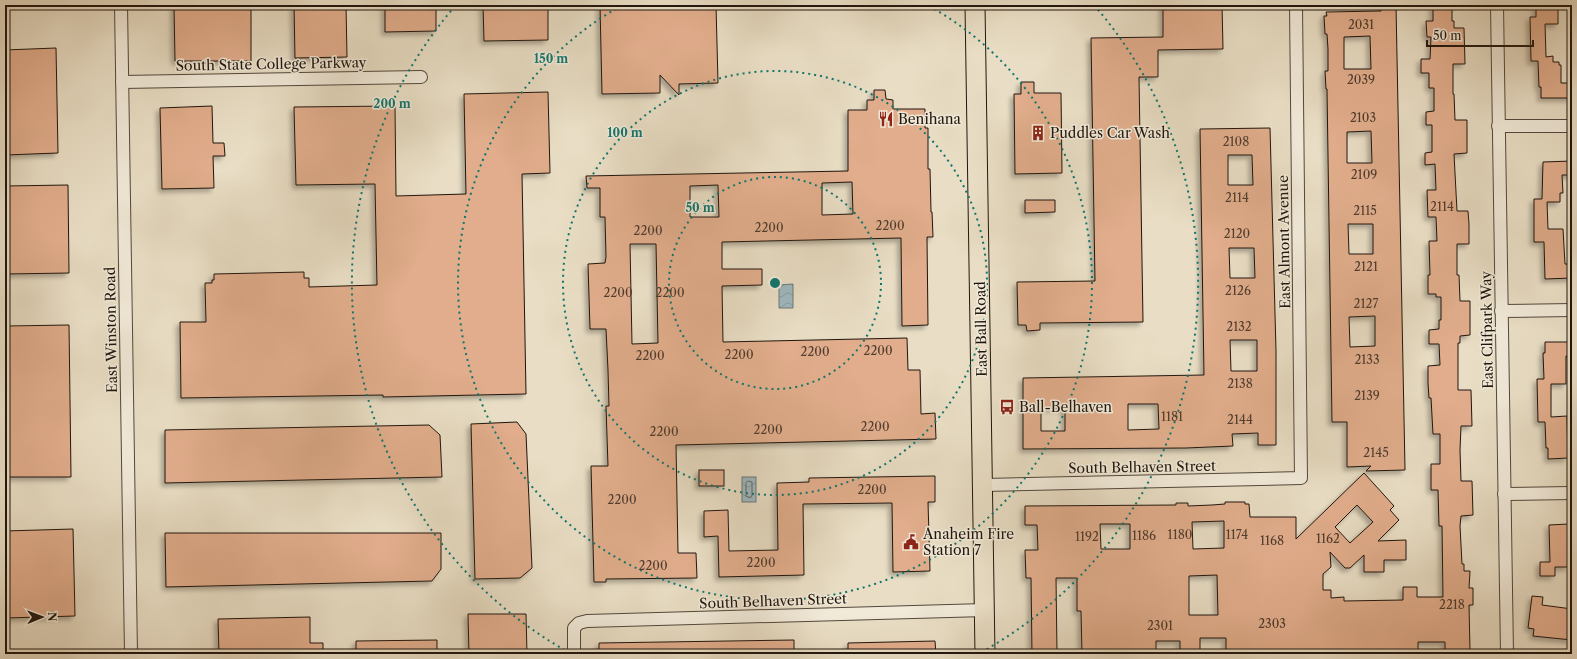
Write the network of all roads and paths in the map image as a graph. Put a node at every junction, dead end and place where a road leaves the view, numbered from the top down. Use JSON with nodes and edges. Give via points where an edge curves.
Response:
{"nodes":[{"id":1,"x":121,"y":5,"type":"edge"},
{"id":2,"x":975,"y":5,"type":"edge"},
{"id":3,"x":1296,"y":5,"type":"edge"},
{"id":4,"x":1497,"y":5,"type":"edge"},
{"id":5,"x":421,"y":77,"type":"dead end"},
{"id":6,"x":122,"y":82,"type":"junction"},
{"id":7,"x":1498,"y":126,"type":"junction"},
{"id":8,"x":1572,"y":126,"type":"edge"},
{"id":9,"x":1572,"y":310,"type":"edge"},
{"id":10,"x":1501,"y":311,"type":"junction"},
{"id":11,"x":1302,"y":478,"type":"joint"},
{"id":12,"x":984,"y":485,"type":"junction"},
{"id":13,"x":1572,"y":493,"type":"edge"},
{"id":14,"x":1504,"y":494,"type":"junction"},
{"id":15,"x":985,"y":610,"type":"junction"},
{"id":16,"x":131,"y":654,"type":"edge"},
{"id":17,"x":574,"y":654,"type":"edge"},
{"id":18,"x":985,"y":654,"type":"edge"},
{"id":19,"x":1507,"y":654,"type":"edge"}],
"edges":[{"from":1,"to":6,"type":"street","name":"East Winston Road"},
{"from":2,"to":12,"type":"main road","name":"East Ball Road"},
{"from":3,"to":11,"type":"street","name":"East Almont Avenue"},
{"from":4,"to":7,"type":"street","name":"East Clifpark Way"},
{"from":5,"to":6,"type":"street","name":"South State College Parkway"},
{"from":6,"to":16,"type":"street","name":"East Winston Road"},
{"from":7,"to":8,"type":"street"},
{"from":7,"to":10,"type":"street","name":"East Clifpark Way"},
{"from":9,"to":10,"type":"street"},
{"from":10,"to":14,"type":"street","name":"East Clifpark Way"},
{"from":11,"to":12,"type":"street","name":"South Belhaven Street"},
{"from":12,"to":15,"type":"main road","name":"East Ball Road"},
{"from":13,"to":14,"type":"street"},
{"from":14,"to":19,"type":"street","name":"East Clifpark Way"},
{"from":15,"to":17,"type":"street","name":"South Belhaven Street","via":[[587,621],[579,622],[574,628]]},
{"from":15,"to":18,"type":"main road","name":"East Ball Road"}]}
